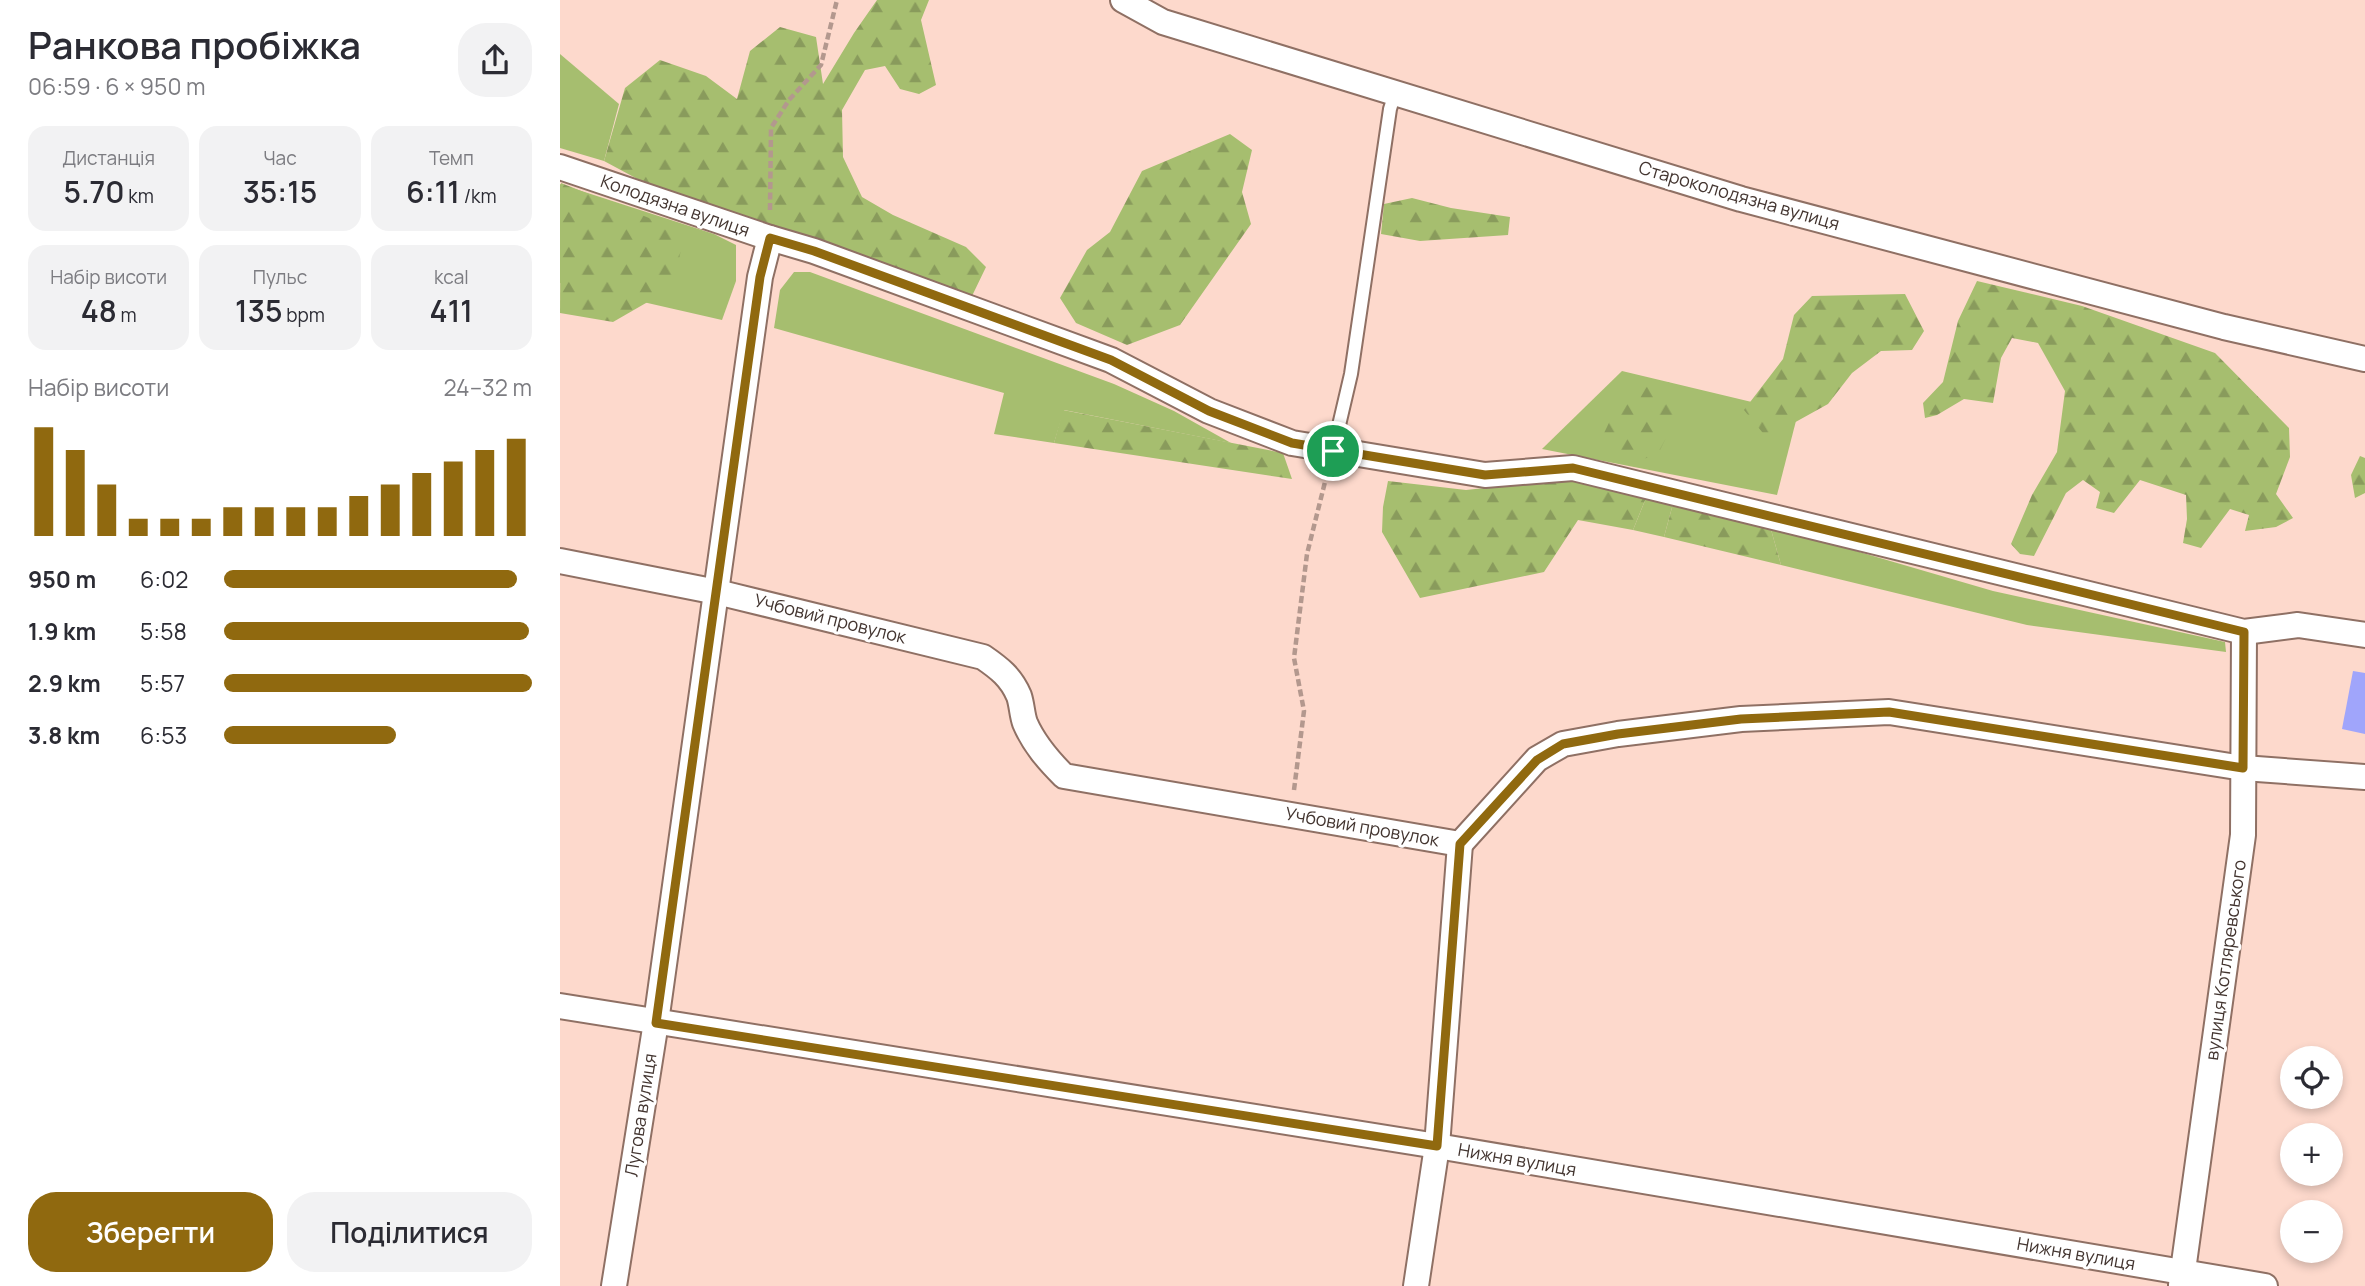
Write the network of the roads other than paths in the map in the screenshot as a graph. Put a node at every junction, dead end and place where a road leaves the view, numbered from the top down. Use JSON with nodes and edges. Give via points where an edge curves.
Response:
{"nodes":[{"id":1,"x":1123,"y":0,"type":"edge"},
{"id":2,"x":1395,"y":93,"type":"junction"},
{"id":3,"x":560,"y":167,"type":"edge"},
{"id":4,"x":770,"y":238,"type":"junction"},
{"id":5,"x":2365,"y":359,"type":"edge"},
{"id":6,"x":1333,"y":451,"type":"junction"},
{"id":7,"x":560,"y":561,"type":"edge"},
{"id":8,"x":717,"y":592,"type":"junction"},
{"id":9,"x":2244,"y":632,"type":"junction"},
{"id":10,"x":2365,"y":635,"type":"edge"},
{"id":11,"x":2243,"y":768,"type":"junction"},
{"id":12,"x":2365,"y":777,"type":"edge"},
{"id":13,"x":1460,"y":844,"type":"junction"},
{"id":14,"x":560,"y":1006,"type":"edge"},
{"id":15,"x":656,"y":1023,"type":"junction"},
{"id":16,"x":1437,"y":1146,"type":"junction"},
{"id":17,"x":2182,"y":1279,"type":"edge"},
{"id":18,"x":614,"y":1286,"type":"edge"},
{"id":19,"x":1416,"y":1286,"type":"edge"},
{"id":20,"x":2265,"y":1286,"type":"edge"}],
"edges":[{"from":1,"to":2,"type":"street","name":"Староколодязна вулиця","via":[[1163,22]]},
{"from":2,"to":5,"type":"street","name":"Староколодязна вулиця","via":[[1754,203],[2224,327]]},
{"from":2,"to":6,"type":"lane","via":[[1351,374]]},
{"from":3,"to":4,"type":"street","name":"Колодязна вулиця"},
{"from":4,"to":6,"type":"street","name":"Колодязна вулиця","via":[[1111,360],[1209,411],[1292,443]]},
{"from":4,"to":8,"type":"street","name":"Лугова вулиця","via":[[760,277]]},
{"from":6,"to":9,"type":"street","name":"Колодязна вулиця","via":[[1485,475],[1573,468]]},
{"from":7,"to":8,"type":"street","name":"Учбовий провулок"},
{"from":8,"to":13,"type":"street","name":"Учбовий провулок","via":[[983,657],[1006,674],[1020,698],[1031,735],[1064,776]]},
{"from":8,"to":15,"type":"street","name":"Лугова вулиця"},
{"from":9,"to":10,"type":"street","name":"Колодязна вулиця","via":[[2298,625]]},
{"from":9,"to":11,"type":"street","name":"вулиця Котляревського"},
{"from":11,"to":12,"type":"street","name":"Учбовий провулок"},
{"from":11,"to":13,"type":"street","name":"Учбовий провулок","via":[[1889,712],[1741,719],[1563,744],[1537,760]]},
{"from":11,"to":17,"type":"street","name":"вулиця Котляревського","via":[[2243,835]]},
{"from":13,"to":16,"type":"street"},
{"from":14,"to":15,"type":"street","name":"Нижня вулиця"},
{"from":15,"to":16,"type":"street","name":"Нижня вулиця"},
{"from":15,"to":18,"type":"street","name":"Лугова вулиця"},
{"from":16,"to":17,"type":"street","name":"Нижня вулиця"},
{"from":16,"to":19,"type":"street"},
{"from":17,"to":20,"type":"street","name":"Нижня вулиця"}]}
